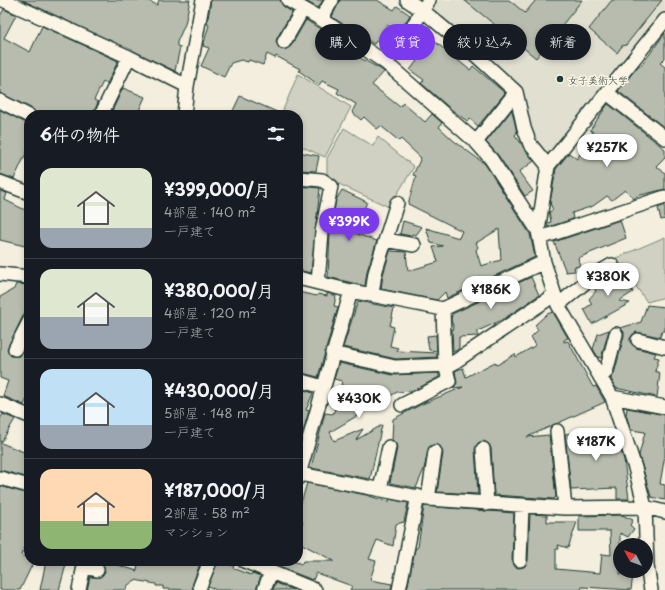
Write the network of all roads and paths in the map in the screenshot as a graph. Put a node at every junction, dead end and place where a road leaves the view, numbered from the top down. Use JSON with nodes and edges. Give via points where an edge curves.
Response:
{"nodes":[{"id":1,"x":3,"y":0,"type":"edge"},
{"id":2,"x":203,"y":0,"type":"edge"},
{"id":3,"x":288,"y":0,"type":"edge"},
{"id":4,"x":332,"y":0,"type":"edge"},
{"id":5,"x":407,"y":0,"type":"edge"},
{"id":6,"x":425,"y":5,"type":"edge"},
{"id":7,"x":303,"y":9,"type":"junction"},
{"id":8,"x":322,"y":19,"type":"junction"},
{"id":9,"x":665,"y":20,"type":"edge"},
{"id":10,"x":284,"y":42,"type":"dead end"},
{"id":11,"x":129,"y":57,"type":"junction"},
{"id":12,"x":386,"y":63,"type":"junction"},
{"id":13,"x":187,"y":86,"type":"junction"},
{"id":14,"x":516,"y":92,"type":"junction"},
{"id":15,"x":607,"y":93,"type":"junction"},
{"id":16,"x":0,"y":101,"type":"edge"},
{"id":17,"x":103,"y":110,"type":"edge"},
{"id":18,"x":185,"y":110,"type":"edge"},
{"id":19,"x":24,"y":113,"type":"edge"},
{"id":20,"x":665,"y":138,"type":"edge"},
{"id":21,"x":476,"y":142,"type":"junction"},
{"id":22,"x":548,"y":166,"type":"junction"},
{"id":23,"x":303,"y":178,"type":"edge"},
{"id":24,"x":0,"y":182,"type":"edge"},
{"id":25,"x":24,"y":191,"type":"edge"},
{"id":26,"x":665,"y":197,"type":"edge"},
{"id":27,"x":398,"y":203,"type":"dead end"},
{"id":28,"x":539,"y":234,"type":"junction"},
{"id":29,"x":386,"y":240,"type":"junction"},
{"id":30,"x":414,"y":245,"type":"dead end"},
{"id":31,"x":544,"y":262,"type":"junction"},
{"id":32,"x":612,"y":265,"type":"dead end"},
{"id":33,"x":0,"y":274,"type":"edge"},
{"id":34,"x":24,"y":276,"type":"edge"},
{"id":35,"x":303,"y":279,"type":"edge"},
{"id":36,"x":318,"y":283,"type":"junction"},
{"id":37,"x":351,"y":291,"type":"junction"},
{"id":38,"x":372,"y":294,"type":"junction"},
{"id":39,"x":556,"y":300,"type":"junction"},
{"id":40,"x":443,"y":309,"type":"junction"},
{"id":41,"x":24,"y":332,"type":"edge"},
{"id":42,"x":616,"y":334,"type":"dead end"},
{"id":43,"x":638,"y":340,"type":"dead end"},
{"id":44,"x":665,"y":347,"type":"edge"},
{"id":45,"x":15,"y":349,"type":"dead end"},
{"id":46,"x":332,"y":353,"type":"junction"},
{"id":47,"x":445,"y":364,"type":"junction"},
{"id":48,"x":600,"y":377,"type":"junction"},
{"id":49,"x":303,"y":381,"type":"edge"},
{"id":50,"x":323,"y":387,"type":"junction"},
{"id":51,"x":612,"y":397,"type":"junction"},
{"id":52,"x":0,"y":404,"type":"edge"},
{"id":53,"x":402,"y":405,"type":"dead end"},
{"id":54,"x":665,"y":407,"type":"edge"},
{"id":55,"x":24,"y":414,"type":"edge"},
{"id":56,"x":557,"y":431,"type":"dead end"},
{"id":57,"x":389,"y":447,"type":"dead end"},
{"id":58,"x":483,"y":449,"type":"dead end"},
{"id":59,"x":435,"y":452,"type":"dead end"},
{"id":60,"x":303,"y":461,"type":"edge"},
{"id":61,"x":303,"y":477,"type":"edge"},
{"id":62,"x":2,"y":483,"type":"edge"},
{"id":63,"x":24,"y":485,"type":"edge"},
{"id":64,"x":380,"y":489,"type":"junction"},
{"id":65,"x":423,"y":498,"type":"junction"},
{"id":66,"x":487,"y":504,"type":"junction"},
{"id":67,"x":522,"y":505,"type":"junction"},
{"id":68,"x":645,"y":507,"type":"junction"},
{"id":69,"x":565,"y":508,"type":"junction"},
{"id":70,"x":665,"y":512,"type":"edge"},
{"id":71,"x":520,"y":560,"type":"dead end"},
{"id":72,"x":84,"y":566,"type":"edge"},
{"id":73,"x":88,"y":566,"type":"edge"},
{"id":74,"x":208,"y":566,"type":"edge"},
{"id":75,"x":261,"y":566,"type":"edge"},
{"id":76,"x":97,"y":570,"type":"dead end"},
{"id":77,"x":271,"y":572,"type":"junction"},
{"id":78,"x":200,"y":586,"type":"dead end"},
{"id":79,"x":79,"y":590,"type":"edge"},
{"id":80,"x":264,"y":590,"type":"edge"},
{"id":81,"x":314,"y":590,"type":"edge"},
{"id":82,"x":399,"y":590,"type":"edge"},
{"id":83,"x":651,"y":590,"type":"edge"}],
"edges":[{"from":1,"to":11,"type":"street"},
{"from":2,"to":13,"type":"street"},
{"from":3,"to":7,"type":"street"},
{"from":4,"to":8,"type":"street"},
{"from":5,"to":6,"type":"street"},
{"from":6,"to":12,"type":"street"},
{"from":6,"to":14,"type":"street"},
{"from":7,"to":8,"type":"street"},
{"from":7,"to":10,"type":"street"},
{"from":8,"to":12,"type":"street"},
{"from":9,"to":15,"type":"street"},
{"from":11,"to":13,"type":"street"},
{"from":11,"to":17,"type":"street"},
{"from":12,"to":21,"type":"street"},
{"from":13,"to":18,"type":"street"},
{"from":14,"to":21,"type":"street"},
{"from":14,"to":22,"type":"street","via":[[530,144]]},
{"from":15,"to":20,"type":"street"},
{"from":15,"to":22,"type":"street"},
{"from":16,"to":19,"type":"street"},
{"from":21,"to":28,"type":"street","via":[[491,159]]},
{"from":22,"to":28,"type":"street"},
{"from":23,"to":36,"type":"street","via":[[322,180],[331,186],[322,232]]},
{"from":24,"to":25,"type":"street"},
{"from":26,"to":28,"type":"street"},
{"from":27,"to":29,"type":"street"},
{"from":28,"to":31,"type":"street"},
{"from":29,"to":30,"type":"street"},
{"from":29,"to":38,"type":"street","via":[[375,273]]},
{"from":31,"to":39,"type":"street"},
{"from":31,"to":40,"type":"street"},
{"from":32,"to":39,"type":"street"},
{"from":33,"to":34,"type":"street"},
{"from":35,"to":36,"type":"street"},
{"from":36,"to":37,"type":"street"},
{"from":37,"to":38,"type":"street"},
{"from":37,"to":46,"type":"street"},
{"from":38,"to":40,"type":"street"},
{"from":39,"to":47,"type":"street","via":[[450,364]]},
{"from":39,"to":48,"type":"street"},
{"from":40,"to":47,"type":"street"},
{"from":41,"to":45,"type":"street"},
{"from":42,"to":48,"type":"street","via":[[606,372]]},
{"from":43,"to":44,"type":"street"},
{"from":46,"to":47,"type":"street","via":[[395,367]]},
{"from":46,"to":50,"type":"street"},
{"from":47,"to":53,"type":"street","via":[[449,381]]},
{"from":48,"to":51,"type":"street"},
{"from":49,"to":50,"type":"street"},
{"from":50,"to":60,"type":"street"},
{"from":51,"to":54,"type":"street"},
{"from":51,"to":68,"type":"street"},
{"from":52,"to":55,"type":"street"},
{"from":56,"to":69,"type":"street"},
{"from":57,"to":64,"type":"street"},
{"from":58,"to":66,"type":"street"},
{"from":59,"to":65,"type":"street"},
{"from":61,"to":64,"type":"street"},
{"from":62,"to":63,"type":"street"},
{"from":64,"to":65,"type":"street"},
{"from":65,"to":66,"type":"street"},
{"from":65,"to":82,"type":"street"},
{"from":66,"to":67,"type":"street"},
{"from":67,"to":69,"type":"street"},
{"from":67,"to":71,"type":"street"},
{"from":68,"to":69,"type":"street"},
{"from":68,"to":70,"type":"street"},
{"from":68,"to":83,"type":"street"},
{"from":72,"to":79,"type":"street"},
{"from":73,"to":76,"type":"street"},
{"from":74,"to":78,"type":"street"},
{"from":75,"to":77,"type":"street"},
{"from":77,"to":80,"type":"street"},
{"from":77,"to":81,"type":"street"}]}
